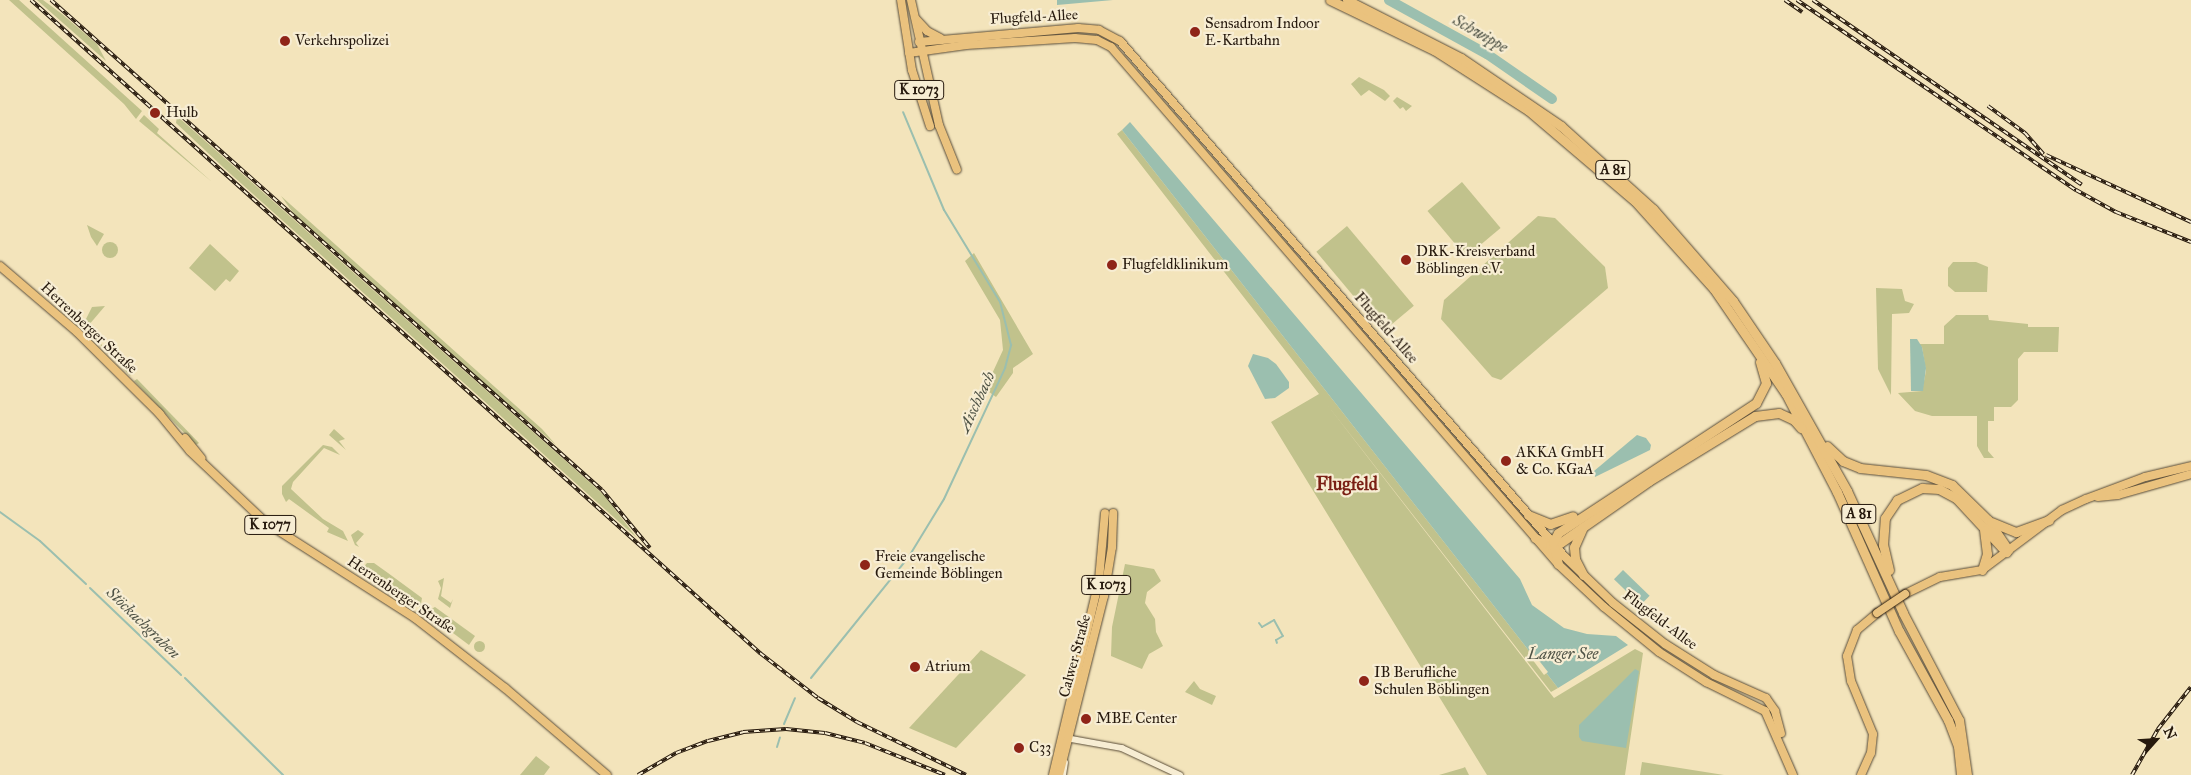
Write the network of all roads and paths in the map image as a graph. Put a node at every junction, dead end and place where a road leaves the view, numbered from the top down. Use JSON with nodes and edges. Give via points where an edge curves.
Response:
{"nodes":[{"id":1,"x":901,"y":0,"type":"edge"},
{"id":2,"x":911,"y":0,"type":"edge"},
{"id":3,"x":1330,"y":0,"type":"edge"},
{"id":4,"x":1347,"y":0,"type":"edge"},
{"id":5,"x":914,"y":15,"type":"junction"},
{"id":6,"x":977,"y":34,"type":"junction"},
{"id":7,"x":940,"y":38,"type":"junction"},
{"id":8,"x":919,"y":42,"type":"junction"},
{"id":9,"x":906,"y":44,"type":"junction"},
{"id":10,"x":966,"y":45,"type":"junction"},
{"id":11,"x":909,"y":53,"type":"junction"},
{"id":12,"x":922,"y":53,"type":"junction"},
{"id":13,"x":1185,"y":115,"type":"junction"},
{"id":14,"x":1177,"y":122,"type":"junction"},
{"id":15,"x":930,"y":126,"type":"dead end"},
{"id":16,"x":1223,"y":160,"type":"junction"},
{"id":17,"x":1215,"y":167,"type":"junction"},
{"id":18,"x":957,"y":170,"type":"dead end"},
{"id":19,"x":0,"y":266,"type":"edge"},
{"id":20,"x":1728,"y":308,"type":"junction"},
{"id":21,"x":1360,"y":320,"type":"junction"},
{"id":22,"x":1353,"y":327,"type":"junction"},
{"id":23,"x":1400,"y":366,"type":"junction"},
{"id":24,"x":1392,"y":373,"type":"junction"},
{"id":25,"x":1808,"y":419,"type":"junction"},
{"id":26,"x":1810,"y":440,"type":"junction"},
{"id":27,"x":2191,"y":466,"type":"edge"},
{"id":28,"x":1644,"y":474,"type":"junction"},
{"id":29,"x":2191,"y":474,"type":"edge"},
{"id":30,"x":2086,"y":499,"type":"junction"},
{"id":31,"x":1105,"y":513,"type":"dead end"},
{"id":32,"x":1114,"y":513,"type":"dead end"},
{"id":33,"x":1528,"y":515,"type":"junction"},
{"id":34,"x":2049,"y":520,"type":"junction"},
{"id":35,"x":1584,"y":524,"type":"junction"},
{"id":36,"x":1986,"y":524,"type":"junction"},
{"id":37,"x":1535,"y":538,"type":"junction"},
{"id":38,"x":1554,"y":545,"type":"junction"},
{"id":39,"x":2007,"y":551,"type":"junction"},
{"id":40,"x":1558,"y":564,"type":"junction"},
{"id":41,"x":1982,"y":570,"type":"junction"},
{"id":42,"x":1583,"y":575,"type":"junction"},
{"id":43,"x":1903,"y":613,"type":"junction"},
{"id":44,"x":1066,"y":741,"type":"junction"},
{"id":45,"x":1785,"y":752,"type":"junction"},
{"id":46,"x":607,"y":775,"type":"edge"},
{"id":47,"x":1053,"y":775,"type":"edge"},
{"id":48,"x":1059,"y":775,"type":"edge"},
{"id":49,"x":1063,"y":775,"type":"edge"},
{"id":50,"x":1180,"y":775,"type":"edge"},
{"id":51,"x":1793,"y":775,"type":"edge"},
{"id":52,"x":1861,"y":775,"type":"edge"},
{"id":53,"x":1961,"y":775,"type":"edge"},
{"id":54,"x":1967,"y":775,"type":"edge"}],
"edges":[{"from":1,"to":9,"type":"main road","number":"K 1073"},
{"from":2,"to":5,"type":"main road","number":"K 1073"},
{"from":3,"to":20,"type":"highway","number":"A 81","via":[[1441,54],[1547,124],[1635,201]]},
{"from":4,"to":25,"type":"highway","number":"A 81","via":[[1435,43],[1500,82],[1561,126],[1618,175],[1684,242],[1734,301]]},
{"from":5,"to":7,"type":"main road","via":[[927,31]]},
{"from":5,"to":8,"type":"main road","number":"K 1073"},
{"from":6,"to":7,"type":"main road","name":"Flugfeld-Allee"},
{"from":6,"to":10,"type":"main road"},
{"from":6,"to":13,"type":"main road","name":"Flugfeld-Allee","via":[[1078,28],[1107,33],[1125,46]]},
{"from":7,"to":8,"type":"main road","name":"Flugfeld-Allee"},
{"from":8,"to":9,"type":"street"},
{"from":8,"to":12,"type":"main road","number":"K 1073"},
{"from":9,"to":11,"type":"main road","number":"K 1073"},
{"from":10,"to":12,"type":"main road","name":"Flugfeld-Allee"},
{"from":10,"to":14,"type":"main road","name":"Flugfeld-Allee","via":[[1075,38],[1097,40],[1116,52]]},
{"from":11,"to":12,"type":"main road","name":"Flugfeld-Allee"},
{"from":11,"to":15,"type":"main road","number":"K 1073"},
{"from":12,"to":18,"type":"main road","number":"K 1073","via":[[939,125]]},
{"from":13,"to":14,"type":"main road","via":[[1184,120]]},
{"from":13,"to":16,"type":"main road","name":"Flugfeld-Allee"},
{"from":14,"to":17,"type":"main road","name":"Flugfeld-Allee"},
{"from":16,"to":17,"type":"main road","via":[[1217,160]]},
{"from":16,"to":21,"type":"main road","name":"Flugfeld-Allee"},
{"from":17,"to":22,"type":"main road","name":"Flugfeld-Allee"},
{"from":19,"to":46,"type":"main road","name":"Herrenberger Straße","number":"K 1077","via":[[77,332],[158,412],[190,452],[271,526],[415,618],[505,688]]},
{"from":20,"to":26,"type":"highway","number":"A 81","via":[[1777,381]]},
{"from":20,"to":28,"type":"highway","via":[[1763,368],[1766,383],[1761,397],[1748,410]]},
{"from":21,"to":22,"type":"main road","via":[[1359,325]]},
{"from":21,"to":23,"type":"main road","name":"Flugfeld-Allee"},
{"from":22,"to":24,"type":"main road","name":"Flugfeld-Allee"},
{"from":23,"to":24,"type":"main road","via":[[1394,366]]},
{"from":23,"to":33,"type":"main road","name":"Flugfeld-Allee"},
{"from":24,"to":37,"type":"main road","name":"Flugfeld-Allee"},
{"from":25,"to":36,"type":"highway","via":[[1843,461],[1872,471],[1919,474],[1945,481],[1964,494]]},
{"from":25,"to":43,"type":"highway","number":"A 81","via":[[1852,500]]},
{"from":26,"to":35,"type":"highway","via":[[1794,420],[1784,415],[1772,412],[1755,416]]},
{"from":26,"to":53,"type":"highway","number":"A 81","via":[[1865,550],[1899,631],[1948,720],[1958,746]]},
{"from":27,"to":30,"type":"main road","via":[[2145,477]]},
{"from":28,"to":33,"type":"highway","via":[[1560,522],[1545,523]]},
{"from":28,"to":38,"type":"highway","via":[[1561,530],[1554,538]]},
{"from":29,"to":30,"type":"main road","via":[[2118,495]]},
{"from":30,"to":34,"type":"main road"},
{"from":31,"to":44,"type":"main road","name":"Calwer Straße","number":"K 1073","via":[[1099,580]]},
{"from":32,"to":44,"type":"main road","name":"Calwer Straße","number":"K 1073","via":[[1104,596]]},
{"from":33,"to":38,"type":"main road","name":"Flugfeld-Allee"},
{"from":34,"to":36,"type":"highway","via":[[2016,532]]},
{"from":34,"to":39,"type":"main road"},
{"from":35,"to":38,"type":"highway"},
{"from":35,"to":42,"type":"highway","via":[[1574,547]]},
{"from":36,"to":39,"type":"highway"},
{"from":36,"to":41,"type":"highway","via":[[1988,554]]},
{"from":36,"to":43,"type":"highway","via":[[1956,498],[1940,489],[1914,490],[1892,505],[1884,524],[1883,545]]},
{"from":37,"to":38,"type":"highway"},
{"from":37,"to":40,"type":"main road","name":"Flugfeld-Allee"},
{"from":38,"to":40,"type":"highway"},
{"from":38,"to":42,"type":"main road","name":"Flugfeld-Allee"},
{"from":39,"to":41,"type":"main road"},
{"from":40,"to":45,"type":"main road","name":"Flugfeld-Allee","via":[[1659,652],[1706,682],[1765,711]]},
{"from":41,"to":52,"type":"main road","bridge":true,"via":[[1940,577],[1905,594],[1856,630],[1847,656],[1851,681],[1873,734],[1871,753]]},
{"from":42,"to":45,"type":"main road","name":"Flugfeld-Allee","via":[[1665,644],[1714,675],[1766,698],[1775,711]]},
{"from":43,"to":54,"type":"highway","number":"A 81","via":[[1960,720]]},
{"from":44,"to":47,"type":"main road","name":"Calwer Straße","number":"K 1073"},
{"from":44,"to":48,"type":"main road","name":"Calwer Straße","number":"K 1073"},
{"from":44,"to":49,"type":"street","name":"Calwer Straße"},
{"from":44,"to":50,"type":"street","via":[[1083,740],[1122,748]]},
{"from":45,"to":51,"type":"main road","name":"Flugfeld-Allee"}]}
